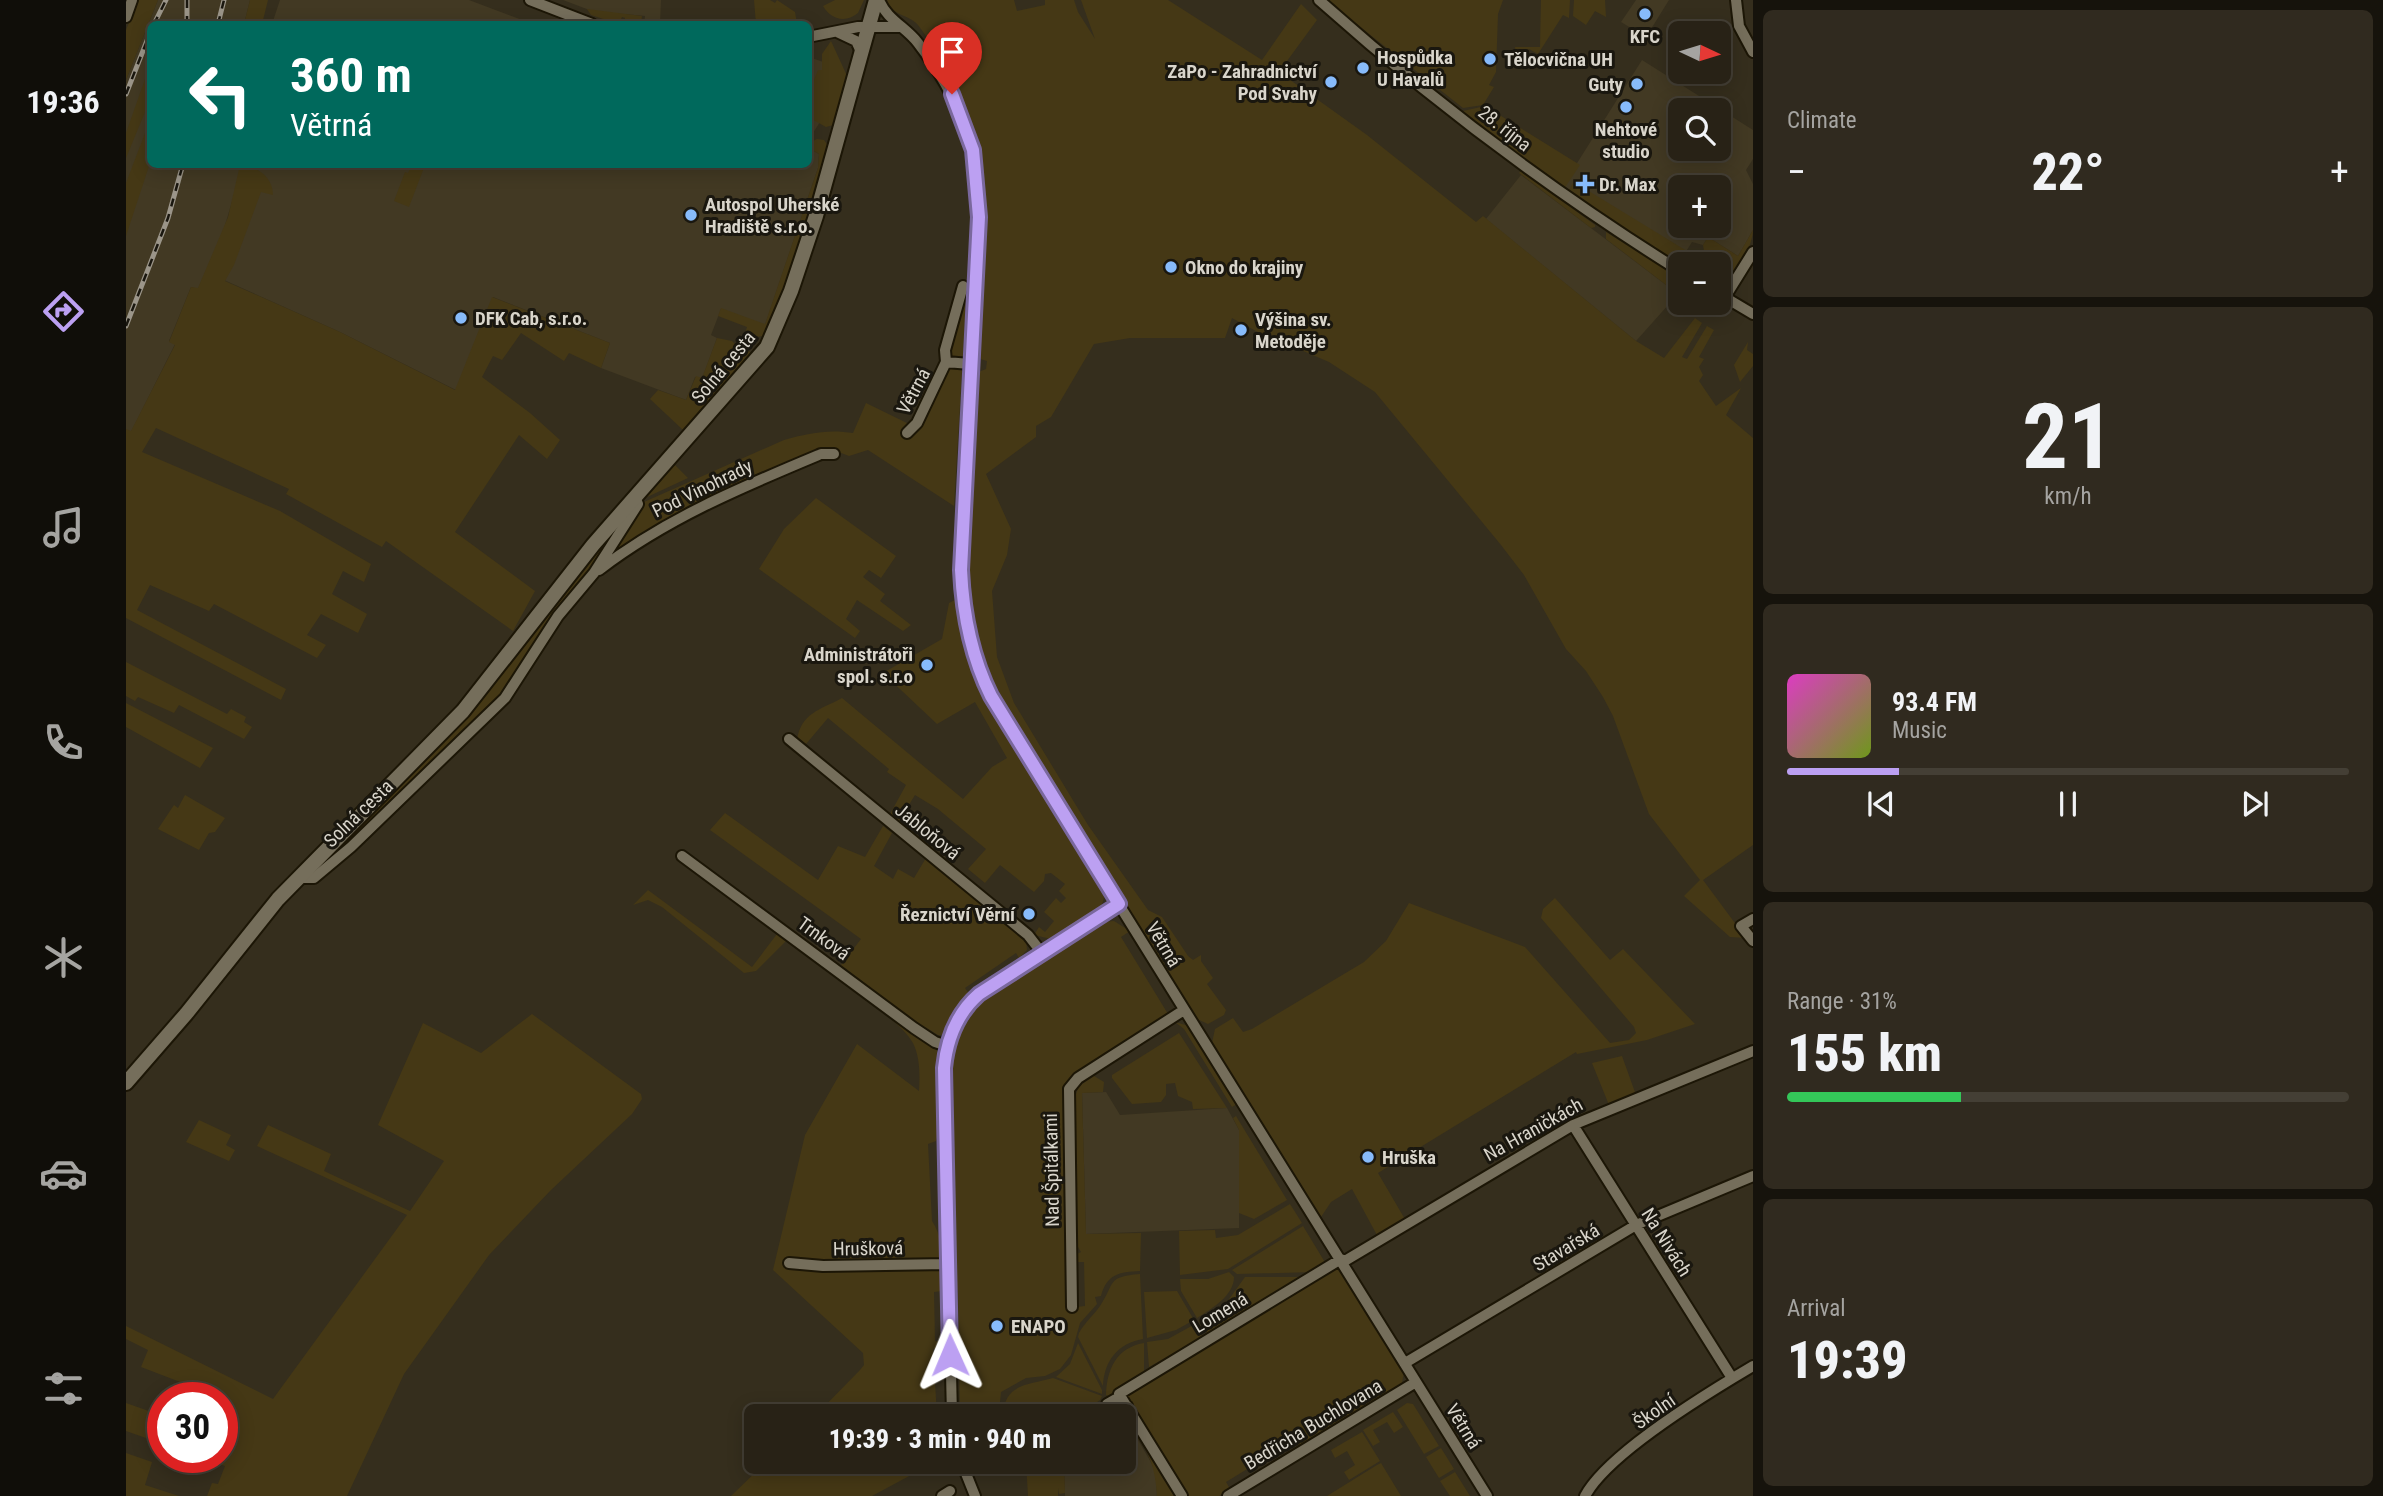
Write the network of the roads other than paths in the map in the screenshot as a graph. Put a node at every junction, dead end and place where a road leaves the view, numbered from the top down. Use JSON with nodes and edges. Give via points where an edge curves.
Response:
{"nodes":[{"id":1,"x":132,"y":0,"type":"edge"},
{"id":2,"x":530,"y":0,"type":"edge"},
{"id":3,"x":878,"y":0,"type":"edge"},
{"id":4,"x":1319,"y":0,"type":"edge"},
{"id":5,"x":1736,"y":0,"type":"edge"},
{"id":6,"x":126,"y":17,"type":"edge"},
{"id":7,"x":584,"y":21,"type":"edge"},
{"id":8,"x":870,"y":26,"type":"junction"},
{"id":9,"x":900,"y":26,"type":"junction"},
{"id":10,"x":834,"y":32,"type":"junction"},
{"id":11,"x":812,"y":36,"type":"edge"},
{"id":12,"x":1753,"y":52,"type":"edge"},
{"id":13,"x":862,"y":56,"type":"junction"},
{"id":14,"x":1753,"y":252,"type":"edge"},
{"id":15,"x":1668,"y":263,"type":"edge"},
{"id":16,"x":1731,"y":283,"type":"edge"},
{"id":17,"x":963,"y":286,"type":"dead end"},
{"id":18,"x":1731,"y":301,"type":"edge"},
{"id":19,"x":1753,"y":314,"type":"edge"},
{"id":20,"x":946,"y":362,"type":"junction"},
{"id":21,"x":970,"y":364,"type":"junction"},
{"id":22,"x":907,"y":433,"type":"dead end"},
{"id":23,"x":834,"y":454,"type":"dead end"},
{"id":24,"x":635,"y":497,"type":"junction"},
{"id":25,"x":594,"y":573,"type":"junction"},
{"id":26,"x":789,"y":739,"type":"dead end"},
{"id":27,"x":682,"y":856,"type":"dead end"},
{"id":28,"x":299,"y":878,"type":"junction"},
{"id":29,"x":1119,"y":904,"type":"junction"},
{"id":30,"x":1753,"y":919,"type":"edge"},
{"id":31,"x":1753,"y":941,"type":"edge"},
{"id":32,"x":1042,"y":953,"type":"junction"},
{"id":33,"x":1184,"y":1010,"type":"junction"},
{"id":34,"x":947,"y":1046,"type":"junction"},
{"id":35,"x":1753,"y":1051,"type":"edge"},
{"id":36,"x":126,"y":1083,"type":"edge"},
{"id":37,"x":1573,"y":1125,"type":"junction"},
{"id":38,"x":1753,"y":1176,"type":"edge"},
{"id":39,"x":1636,"y":1225,"type":"junction"},
{"id":40,"x":1342,"y":1260,"type":"junction"},
{"id":41,"x":789,"y":1263,"type":"dead end"},
{"id":42,"x":947,"y":1264,"type":"junction"},
{"id":43,"x":1072,"y":1307,"type":"dead end"},
{"id":44,"x":1405,"y":1363,"type":"junction"},
{"id":45,"x":1753,"y":1366,"type":"edge"},
{"id":46,"x":1732,"y":1378,"type":"junction"},
{"id":47,"x":1416,"y":1382,"type":"junction"},
{"id":48,"x":952,"y":1404,"type":"edge"},
{"id":49,"x":966,"y":1474,"type":"edge"},
{"id":50,"x":975,"y":1496,"type":"edge"},
{"id":51,"x":1182,"y":1496,"type":"edge"},
{"id":52,"x":1228,"y":1496,"type":"edge"},
{"id":53,"x":1487,"y":1496,"type":"edge"},
{"id":54,"x":1585,"y":1496,"type":"edge"}],
"edges":[{"from":1,"to":6,"type":"street"},
{"from":2,"to":7,"type":"street"},
{"from":3,"to":8,"type":"street","name":"Solná cesta"},
{"from":3,"to":9,"type":"street","name":"Větrná"},
{"from":4,"to":15,"type":"street","name":"28. října","via":[[1519,161]]},
{"from":5,"to":12,"type":"street","via":[[1739,26]]},
{"from":8,"to":9,"type":"street"},
{"from":8,"to":10,"type":"street"},
{"from":8,"to":13,"type":"street","name":"Solná cesta"},
{"from":9,"to":21,"type":"street","name":"Větrná","via":[[952,94],[975,158],[979,217]]},
{"from":10,"to":11,"type":"street"},
{"from":10,"to":13,"type":"street","via":[[854,39]]},
{"from":13,"to":24,"type":"street","name":"Solná cesta","via":[[812,229],[774,336]]},
{"from":14,"to":16,"type":"street"},
{"from":17,"to":20,"type":"street","name":"Větrná","via":[[945,350]]},
{"from":18,"to":19,"type":"street"},
{"from":20,"to":21,"type":"street","name":"Větrná"},
{"from":20,"to":22,"type":"street","name":"Větrná","via":[[918,423]]},
{"from":21,"to":29,"type":"street","name":"Větrná","via":[[961,570],[970,640],[991,696]]},
{"from":23,"to":25,"type":"street","name":"Pod Vinohrady","via":[[821,454],[705,503],[639,539]]},
{"from":24,"to":25,"type":"street","name":"Solná cesta","via":[[637,509]]},
{"from":24,"to":28,"type":"street","name":"Solná cesta","via":[[463,711]]},
{"from":25,"to":28,"type":"street","name":"Solná cesta","via":[[558,616],[505,698],[351,847],[314,878]]},
{"from":26,"to":32,"type":"street","name":"Jabloňová","via":[[1027,935]]},
{"from":27,"to":34,"type":"street","name":"Trnková","via":[[914,1028]]},
{"from":28,"to":36,"type":"street","name":"Solná cesta"},
{"from":29,"to":32,"type":"street"},
{"from":29,"to":33,"type":"street","name":"Větrná"},
{"from":30,"to":31,"type":"street","via":[[1741,926]]},
{"from":32,"to":34,"type":"street","via":[[974,998],[960,1015]]},
{"from":33,"to":40,"type":"street","name":"Větrná"},
{"from":33,"to":43,"type":"street","name":"Nad Špitálkami","via":[[1069,1089]]},
{"from":34,"to":42,"type":"street"},
{"from":35,"to":37,"type":"street","name":"Na Hraničkách"},
{"from":37,"to":39,"type":"street","name":"Na Nivách"},
{"from":37,"to":40,"type":"street","name":"Na Hraničkách"},
{"from":38,"to":39,"type":"street","name":"Stavařská"},
{"from":39,"to":44,"type":"street","name":"Stavařská"},
{"from":39,"to":46,"type":"street","name":"Na Nivách"},
{"from":40,"to":44,"type":"street","name":"Větrná"},
{"from":40,"to":51,"type":"street","name":"Lomená","via":[[1119,1394]]},
{"from":41,"to":42,"type":"street","name":"Hrušková"},
{"from":42,"to":48,"type":"street"},
{"from":44,"to":47,"type":"street","name":"Větrná"},
{"from":45,"to":46,"type":"street","name":"Školní"},
{"from":46,"to":54,"type":"street","name":"Školní","via":[[1616,1458]]},
{"from":47,"to":52,"type":"street","name":"Bedřicha Buchlovana"},
{"from":47,"to":53,"type":"street","name":"Větrná"},
{"from":49,"to":50,"type":"street"}]}
